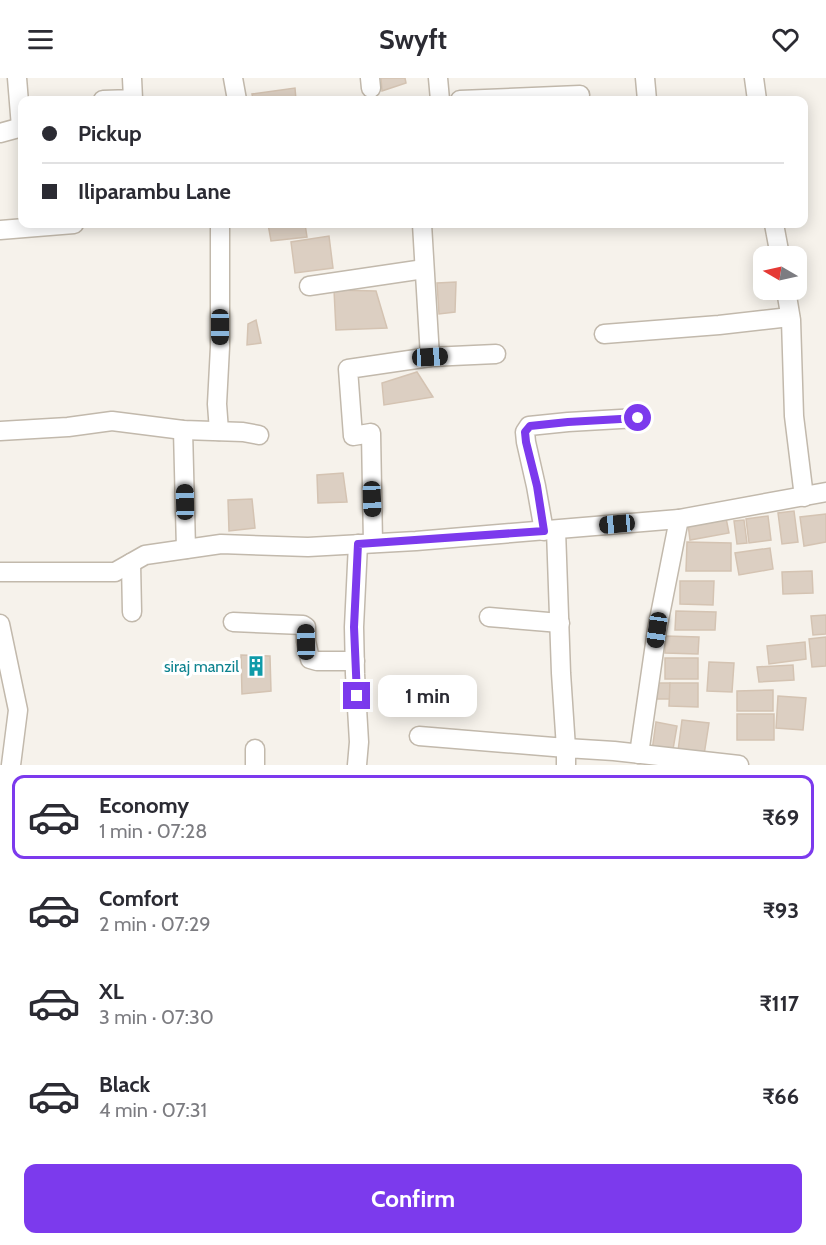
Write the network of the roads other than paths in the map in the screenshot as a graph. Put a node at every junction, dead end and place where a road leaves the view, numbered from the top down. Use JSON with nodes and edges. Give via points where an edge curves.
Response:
{"nodes":[{"id":1,"x":16,"y":78,"type":"edge"},
{"id":2,"x":132,"y":78,"type":"edge"},
{"id":3,"x":233,"y":78,"type":"edge"},
{"id":4,"x":438,"y":78,"type":"edge"},
{"id":5,"x":645,"y":78,"type":"edge"},
{"id":6,"x":754,"y":78,"type":"edge"},
{"id":7,"x":579,"y":95,"type":"dead end"},
{"id":8,"x":18,"y":96,"type":"edge"},
{"id":9,"x":133,"y":96,"type":"edge"},
{"id":10,"x":236,"y":96,"type":"edge"},
{"id":11,"x":440,"y":96,"type":"edge"},
{"id":12,"x":555,"y":96,"type":"edge"},
{"id":13,"x":646,"y":96,"type":"edge"},
{"id":14,"x":756,"y":96,"type":"edge"},
{"id":15,"x":18,"y":128,"type":"edge"},
{"id":16,"x":0,"y":134,"type":"edge"},
{"id":17,"x":25,"y":228,"type":"edge"},
{"id":18,"x":220,"y":228,"type":"edge"},
{"id":19,"x":422,"y":228,"type":"edge"},
{"id":20,"x":775,"y":228,"type":"edge"},
{"id":21,"x":0,"y":230,"type":"edge"},
{"id":22,"x":778,"y":246,"type":"edge"},
{"id":23,"x":424,"y":269,"type":"junction"},
{"id":24,"x":309,"y":286,"type":"dead end"},
{"id":25,"x":787,"y":300,"type":"edge"},
{"id":26,"x":790,"y":317,"type":"junction"},
{"id":27,"x":604,"y":334,"type":"dead end"},
{"id":28,"x":496,"y":354,"type":"dead end"},
{"id":29,"x":430,"y":357,"type":"junction"},
{"id":30,"x":638,"y":418,"type":"dead end"},
{"id":31,"x":183,"y":430,"type":"junction"},
{"id":32,"x":0,"y":431,"type":"edge"},
{"id":33,"x":219,"y":431,"type":"junction"},
{"id":34,"x":259,"y":435,"type":"dead end"},
{"id":35,"x":826,"y":492,"type":"edge"},
{"id":36,"x":804,"y":497,"type":"junction"},
{"id":37,"x":679,"y":519,"type":"junction"},
{"id":38,"x":550,"y":530,"type":"junction"},
{"id":39,"x":366,"y":544,"type":"junction"},
{"id":40,"x":186,"y":549,"type":"junction"},
{"id":41,"x":131,"y":563,"type":"junction"},
{"id":42,"x":0,"y":572,"type":"edge"},
{"id":43,"x":132,"y":612,"type":"dead end"},
{"id":44,"x":489,"y":617,"type":"dead end"},
{"id":45,"x":233,"y":622,"type":"dead end"},
{"id":46,"x":560,"y":623,"type":"junction"},
{"id":47,"x":0,"y":624,"type":"edge"},
{"id":48,"x":355,"y":661,"type":"junction"},
{"id":49,"x":419,"y":736,"type":"dead end"},
{"id":50,"x":639,"y":754,"type":"junction"},
{"id":51,"x":566,"y":757,"type":"edge"},
{"id":52,"x":11,"y":765,"type":"edge"},
{"id":53,"x":357,"y":765,"type":"edge"},
{"id":54,"x":739,"y":765,"type":"edge"}],
"edges":[{"from":1,"to":8,"type":"street"},
{"from":2,"to":9,"type":"street"},
{"from":3,"to":10,"type":"street"},
{"from":4,"to":11,"type":"street"},
{"from":5,"to":13,"type":"street"},
{"from":6,"to":14,"type":"street"},
{"from":7,"to":12,"type":"street"},
{"from":15,"to":16,"type":"street"},
{"from":17,"to":21,"type":"street"},
{"from":18,"to":33,"type":"street"},
{"from":19,"to":23,"type":"street"},
{"from":20,"to":22,"type":"street"},
{"from":23,"to":24,"type":"street"},
{"from":23,"to":29,"type":"street"},
{"from":25,"to":26,"type":"street"},
{"from":26,"to":27,"type":"street"},
{"from":26,"to":36,"type":"street","via":[[794,416]]},
{"from":28,"to":29,"type":"street"},
{"from":29,"to":39,"type":"street","via":[[348,369],[353,436],[371,434]]},
{"from":30,"to":38,"type":"street","via":[[560,422],[530,426],[525,432]]},
{"from":31,"to":32,"type":"street","via":[[112,421]]},
{"from":31,"to":33,"type":"street"},
{"from":31,"to":40,"type":"street"},
{"from":33,"to":34,"type":"street"},
{"from":35,"to":36,"type":"street"},
{"from":36,"to":37,"type":"street"},
{"from":37,"to":38,"type":"street"},
{"from":37,"to":50,"type":"street","via":[[657,630]]},
{"from":38,"to":39,"type":"street"},
{"from":38,"to":46,"type":"street"},
{"from":39,"to":40,"type":"street","via":[[221,544]]},
{"from":39,"to":48,"type":"street","via":[[354,627]]},
{"from":40,"to":41,"type":"street","via":[[145,555]]},
{"from":41,"to":42,"type":"street","via":[[115,572]]},
{"from":41,"to":43,"type":"street"},
{"from":44,"to":46,"type":"street"},
{"from":45,"to":48,"type":"street","via":[[303,625],[310,659]]},
{"from":46,"to":51,"type":"street"},
{"from":47,"to":52,"type":"street","via":[[18,710]]},
{"from":48,"to":53,"type":"street"},
{"from":49,"to":51,"type":"street"},
{"from":50,"to":51,"type":"street"},
{"from":50,"to":54,"type":"street"}]}
